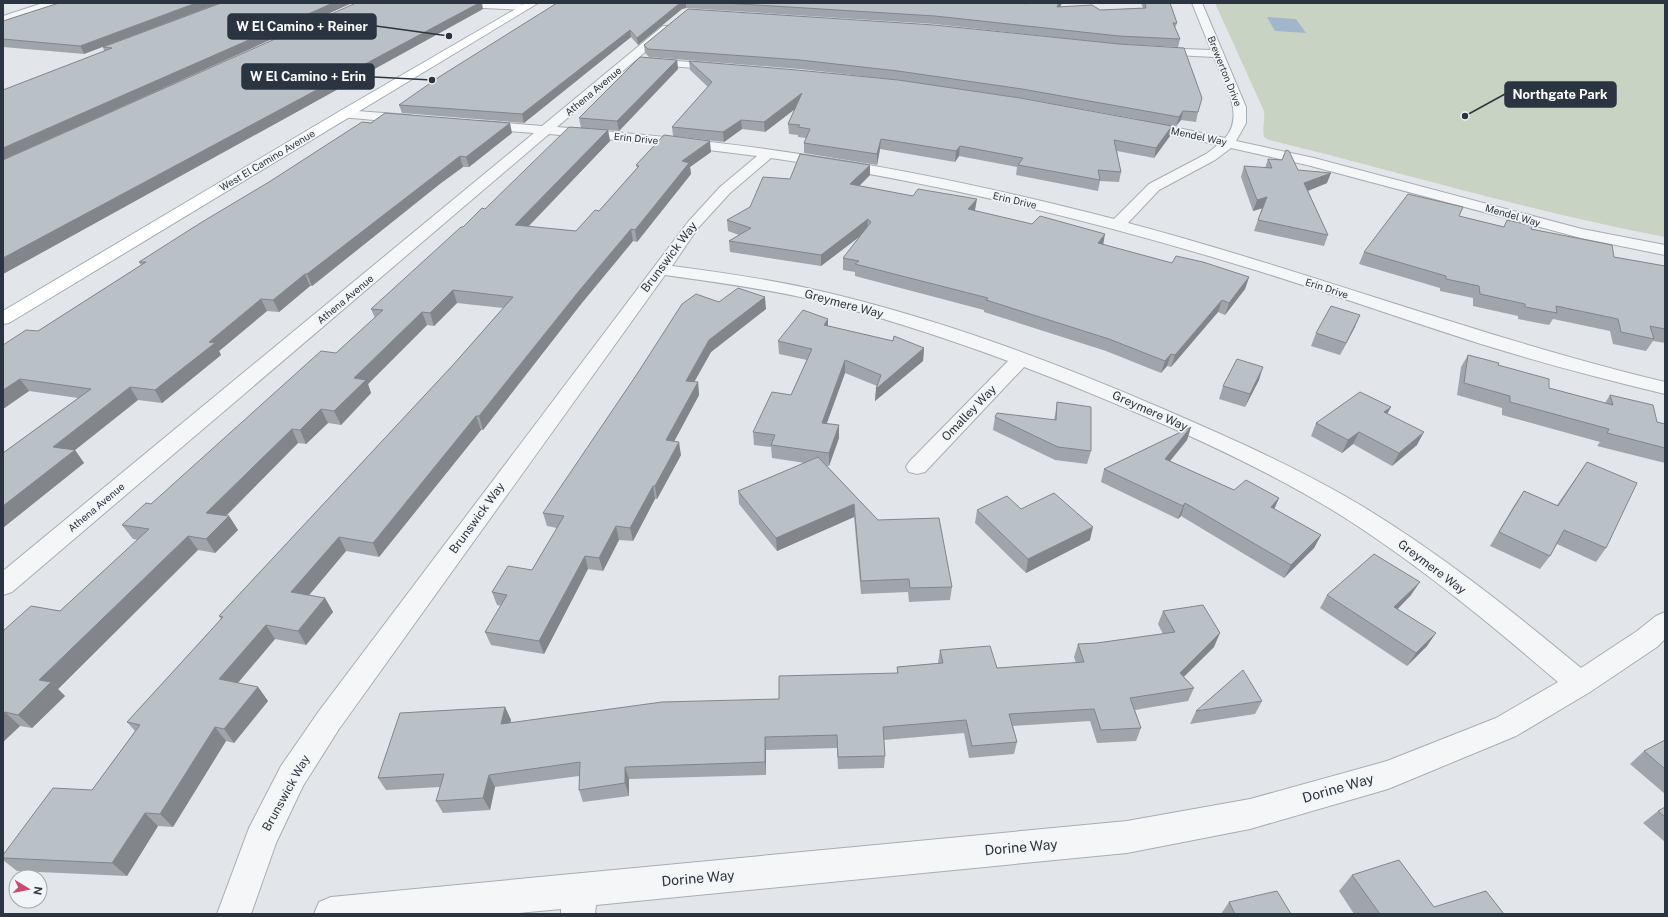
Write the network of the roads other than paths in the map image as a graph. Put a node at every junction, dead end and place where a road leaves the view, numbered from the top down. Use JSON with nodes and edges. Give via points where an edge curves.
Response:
{"nodes":[{"id":1,"x":52,"y":3,"type":"edge"},
{"id":2,"x":441,"y":3,"type":"edge"},
{"id":3,"x":1197,"y":3,"type":"edge"},
{"id":4,"x":530,"y":5,"type":"edge"},
{"id":5,"x":680,"y":17,"type":"edge"},
{"id":6,"x":3,"y":18,"type":"edge"},
{"id":7,"x":1148,"y":50,"type":"edge"},
{"id":8,"x":1219,"y":54,"type":"junction"},
{"id":9,"x":628,"y":61,"type":"junction"},
{"id":10,"x":734,"y":68,"type":"edge"},
{"id":11,"x":344,"y":114,"type":"junction"},
{"id":12,"x":422,"y":120,"type":"edge"},
{"id":13,"x":1125,"y":121,"type":"edge"},
{"id":14,"x":468,"y":124,"type":"edge"},
{"id":15,"x":546,"y":130,"type":"junction"},
{"id":16,"x":1229,"y":142,"type":"junction"},
{"id":17,"x":768,"y":153,"type":"junction"},
{"id":18,"x":1117,"y":225,"type":"junction"},
{"id":19,"x":1665,"y":250,"type":"edge"},
{"id":20,"x":659,"y":269,"type":"junction"},
{"id":21,"x":3,"y":319,"type":"edge"},
{"id":22,"x":1022,"y":358,"type":"junction"},
{"id":23,"x":1665,"y":388,"type":"edge"},
{"id":24,"x":917,"y":467,"type":"dead end"},
{"id":25,"x":3,"y":585,"type":"edge"},
{"id":26,"x":1665,"y":623,"type":"edge"},
{"id":27,"x":1580,"y":684,"type":"junction"},
{"id":28,"x":580,"y":902,"type":"edge"},
{"id":29,"x":234,"y":914,"type":"edge"},
{"id":30,"x":331,"y":914,"type":"edge"}],
"edges":[{"from":1,"to":6,"type":"street"},
{"from":2,"to":4,"type":"street"},
{"from":3,"to":8,"type":"street","name":"Brewerton Drive"},
{"from":4,"to":11,"type":"main road","name":"West El Camino Avenue"},
{"from":5,"to":9,"type":"street","name":"Athena Avenue"},
{"from":7,"to":8,"type":"street"},
{"from":8,"to":16,"type":"street","name":"Brewerton Drive","via":[[1242,117]]},
{"from":9,"to":10,"type":"street"},
{"from":9,"to":15,"type":"street","name":"Athena Avenue"},
{"from":11,"to":12,"type":"street"},
{"from":11,"to":21,"type":"main road","name":"West El Camino Avenue"},
{"from":13,"to":16,"type":"street","name":"Mendel Way"},
{"from":14,"to":15,"type":"street","name":"Erin Drive"},
{"from":15,"to":17,"type":"street","name":"Erin Drive","via":[[636,137]]},
{"from":15,"to":25,"type":"street","name":"Athena Avenue"},
{"from":16,"to":18,"type":"street","name":"Brewerton Drive","via":[[1207,159],[1169,177],[1153,188]]},
{"from":16,"to":19,"type":"street","name":"Mendel Way","via":[[1392,182],[1581,233]]},
{"from":17,"to":18,"type":"street","name":"Erin Drive","via":[[928,180]]},
{"from":17,"to":20,"type":"street","name":"Brunswick Way","via":[[725,190],[698,219]]},
{"from":18,"to":23,"type":"street","name":"Erin Drive","via":[[1300,279],[1536,355]]},
{"from":20,"to":22,"type":"street","name":"Greymere Way","via":[[741,280],[834,300],[909,321]]},
{"from":20,"to":29,"type":"street","name":"Brunswick Way","via":[[329,720],[292,776],[261,839]]},
{"from":22,"to":24,"type":"street","name":"Omalley Way"},
{"from":22,"to":27,"type":"street","name":"Greymere Way","via":[[1127,400],[1299,480],[1402,543],[1517,631]]},
{"from":26,"to":27,"type":"street","name":"Dorine Way","via":[[1647,639]]},
{"from":27,"to":28,"type":"street","name":"Dorine Way","via":[[1506,727],[1388,774],[1250,814],[1127,837]]},
{"from":28,"to":30,"type":"street","name":"Dorine Way"}]}
